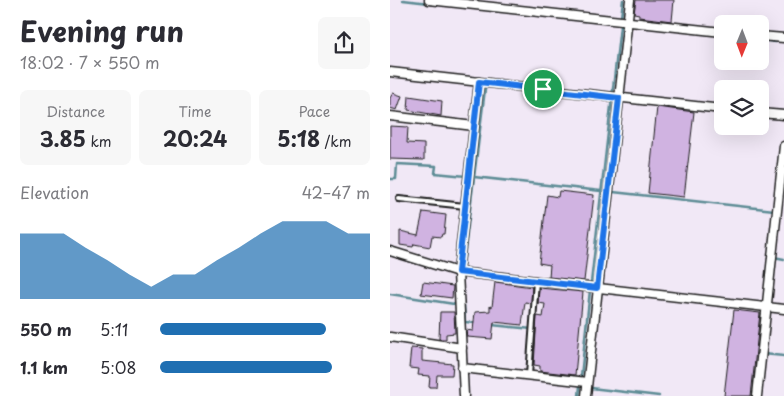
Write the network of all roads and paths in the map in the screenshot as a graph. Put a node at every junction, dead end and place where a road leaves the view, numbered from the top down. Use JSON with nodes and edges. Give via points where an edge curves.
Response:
{"nodes":[{"id":1,"x":429,"y":0,"type":"edge"},
{"id":2,"x":630,"y":0,"type":"edge"},
{"id":3,"x":623,"y":21,"type":"junction"},
{"id":4,"x":714,"y":31,"type":"edge"},
{"id":5,"x":769,"y":37,"type":"edge"},
{"id":6,"x":784,"y":38,"type":"edge"},
{"id":7,"x":390,"y":72,"type":"edge"},
{"id":8,"x":479,"y":82,"type":"junction"},
{"id":9,"x":614,"y":97,"type":"junction"},
{"id":10,"x":714,"y":108,"type":"edge"},
{"id":11,"x":769,"y":114,"type":"edge"},
{"id":12,"x":390,"y":116,"type":"edge"},
{"id":13,"x":784,"y":116,"type":"edge"},
{"id":14,"x":474,"y":126,"type":"junction"},
{"id":15,"x":784,"y":146,"type":"edge"},
{"id":16,"x":399,"y":199,"type":"dead end"},
{"id":17,"x":781,"y":204,"type":"edge"},
{"id":18,"x":465,"y":206,"type":"junction"},
{"id":19,"x":390,"y":251,"type":"edge"},
{"id":20,"x":458,"y":272,"type":"junction"},
{"id":21,"x":536,"y":281,"type":"junction"},
{"id":22,"x":597,"y":288,"type":"junction"},
{"id":23,"x":766,"y":307,"type":"junction"},
{"id":24,"x":784,"y":309,"type":"edge"},
{"id":25,"x":390,"y":337,"type":"edge"},
{"id":26,"x":462,"y":348,"type":"junction"},
{"id":27,"x":462,"y":368,"type":"junction"},
{"id":28,"x":529,"y":375,"type":"junction"},
{"id":29,"x":583,"y":382,"type":"junction"},
{"id":30,"x":464,"y":396,"type":"edge"},
{"id":31,"x":586,"y":396,"type":"edge"},
{"id":32,"x":757,"y":396,"type":"edge"}],
"edges":[{"from":1,"to":3,"type":"street"},
{"from":2,"to":3,"type":"street"},
{"from":3,"to":4,"type":"street"},
{"from":3,"to":9,"type":"street"},
{"from":5,"to":6,"type":"street"},
{"from":7,"to":8,"type":"street"},
{"from":8,"to":9,"type":"street"},
{"from":8,"to":14,"type":"street"},
{"from":9,"to":10,"type":"street"},
{"from":9,"to":22,"type":"street"},
{"from":11,"to":13,"type":"street"},
{"from":12,"to":14,"type":"street"},
{"from":14,"to":18,"type":"street"},
{"from":15,"to":17,"type":"street"},
{"from":16,"to":18,"type":"lane"},
{"from":17,"to":23,"type":"street"},
{"from":18,"to":20,"type":"street"},
{"from":19,"to":20,"type":"street"},
{"from":20,"to":21,"type":"street"},
{"from":20,"to":26,"type":"street"},
{"from":21,"to":22,"type":"street"},
{"from":21,"to":28,"type":"lane"},
{"from":22,"to":23,"type":"street"},
{"from":22,"to":29,"type":"street"},
{"from":23,"to":24,"type":"street"},
{"from":23,"to":32,"type":"street"},
{"from":25,"to":26,"type":"street"},
{"from":26,"to":27,"type":"street"},
{"from":27,"to":28,"type":"street"},
{"from":27,"to":30,"type":"street"},
{"from":28,"to":29,"type":"street"},
{"from":29,"to":31,"type":"street"}]}
